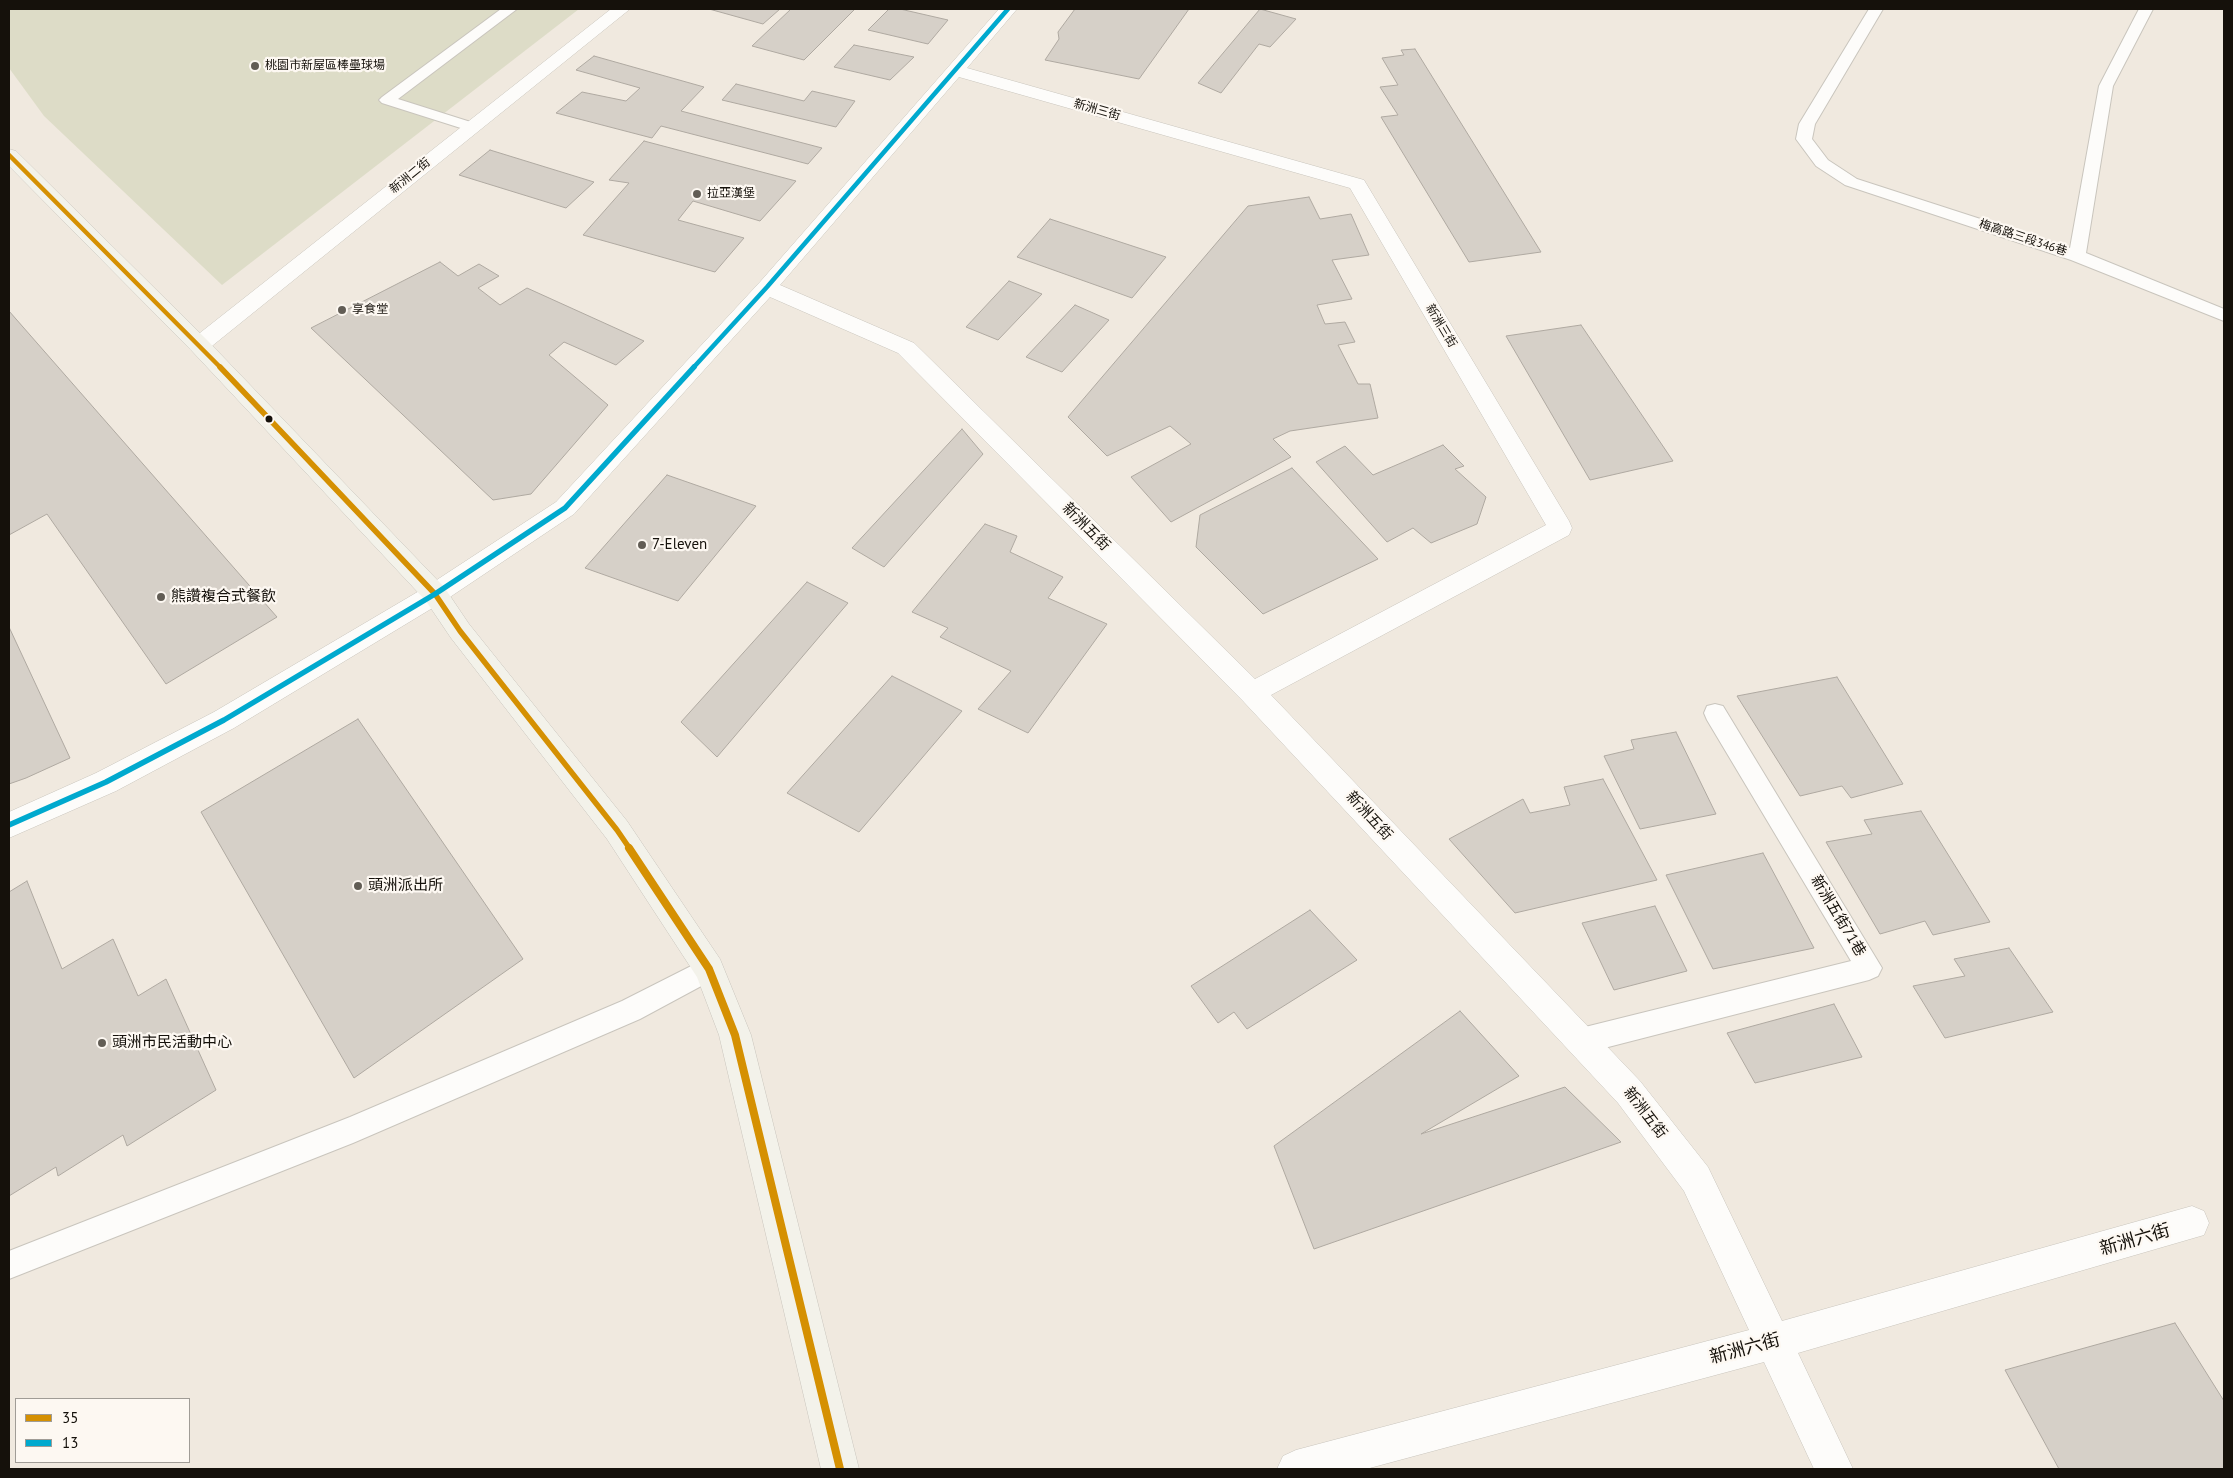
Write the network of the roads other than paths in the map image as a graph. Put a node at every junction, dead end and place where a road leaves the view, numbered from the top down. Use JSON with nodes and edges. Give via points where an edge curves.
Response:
{"nodes":[{"id":1,"x":510,"y":9,"type":"edge"},
{"id":2,"x":621,"y":9,"type":"edge"},
{"id":3,"x":1008,"y":9,"type":"edge"},
{"id":4,"x":1876,"y":9,"type":"edge"},
{"id":5,"x":2146,"y":9,"type":"edge"},
{"id":6,"x":955,"y":70,"type":"junction"},
{"id":7,"x":472,"y":126,"type":"junction"},
{"id":8,"x":9,"y":155,"type":"edge"},
{"id":9,"x":2077,"y":256,"type":"junction"},
{"id":10,"x":767,"y":287,"type":"junction"},
{"id":11,"x":2224,"y":314,"type":"edge"},
{"id":12,"x":199,"y":345,"type":"junction"},
{"id":13,"x":435,"y":594,"type":"junction"},
{"id":14,"x":1252,"y":693,"type":"junction"},
{"id":15,"x":1716,"y":713,"type":"dead end"},
{"id":16,"x":9,"y":825,"type":"edge"},
{"id":17,"x":709,"y":969,"type":"junction"},
{"id":18,"x":1581,"y":1041,"type":"junction"},
{"id":19,"x":2192,"y":1223,"type":"dead end"},
{"id":20,"x":9,"y":1265,"type":"edge"},
{"id":21,"x":1773,"y":1342,"type":"junction"},
{"id":22,"x":840,"y":1469,"type":"edge"},
{"id":23,"x":1296,"y":1469,"type":"edge"},
{"id":24,"x":1834,"y":1469,"type":"edge"}],
"edges":[{"from":1,"to":7,"type":"lane","via":[[387,100]]},
{"from":2,"to":7,"type":"street","name":"新洲二街"},
{"from":3,"to":6,"type":"street"},
{"from":4,"to":9,"type":"lane","name":"梅高路三段346巷","via":[[1807,124],[1804,140],[1822,163],[1850,182]]},
{"from":5,"to":9,"type":"lane","via":[[2106,86]]},
{"from":6,"to":10,"type":"street"},
{"from":6,"to":14,"type":"street","name":"新洲三街","via":[[1357,184],[1560,528]]},
{"from":7,"to":12,"type":"street","name":"新洲二街"},
{"from":8,"to":12,"type":"main road"},
{"from":9,"to":11,"type":"lane","name":"梅高路三段346巷"},
{"from":10,"to":13,"type":"street","via":[[565,508]]},
{"from":10,"to":14,"type":"street","name":"新洲五街","via":[[906,348]]},
{"from":12,"to":13,"type":"main road"},
{"from":13,"to":16,"type":"street","via":[[224,720],[106,782]]},
{"from":13,"to":17,"type":"main road","via":[[460,631],[617,830]]},
{"from":14,"to":18,"type":"street","name":"新洲五街"},
{"from":15,"to":18,"type":"lane","name":"新洲五街71巷","via":[[1869,968]]},
{"from":17,"to":20,"type":"lane","via":[[631,1010],[353,1130]]},
{"from":17,"to":22,"type":"main road","via":[[735,1035]]},
{"from":18,"to":21,"type":"street","name":"新洲五街","via":[[1629,1092],[1696,1178]]},
{"from":19,"to":21,"type":"street","name":"新洲六街"},
{"from":21,"to":23,"type":"street","name":"新洲六街"},
{"from":21,"to":24,"type":"street","name":"新洲五街"}]}
